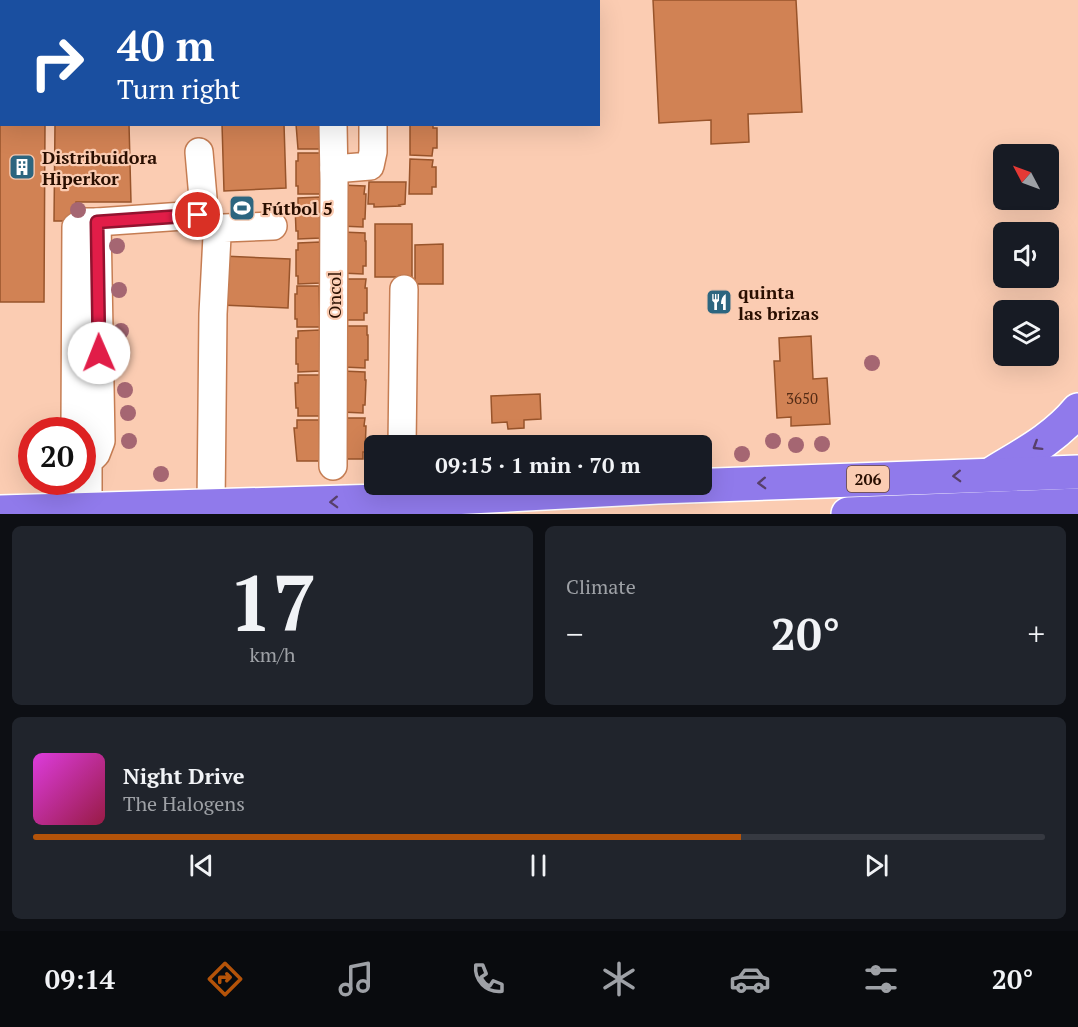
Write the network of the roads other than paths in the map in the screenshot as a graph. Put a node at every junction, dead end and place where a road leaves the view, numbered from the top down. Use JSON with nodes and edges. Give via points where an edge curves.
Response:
{"nodes":[{"id":1,"x":333,"y":126,"type":"edge"},
{"id":2,"x":373,"y":126,"type":"edge"},
{"id":3,"x":199,"y":152,"type":"dead end"},
{"id":4,"x":334,"y":169,"type":"junction"},
{"id":5,"x":97,"y":222,"type":"junction"},
{"id":6,"x":273,"y":226,"type":"dead end"},
{"id":7,"x":404,"y":289,"type":"dead end"},
{"id":8,"x":1078,"y":410,"type":"edge"},
{"id":9,"x":75,"y":417,"type":"edge"},
{"id":10,"x":402,"y":435,"type":"edge"},
{"id":11,"x":96,"y":454,"type":"edge"},
{"id":12,"x":333,"y":466,"type":"dead end"},
{"id":13,"x":1078,"y":472,"type":"edge"},
{"id":14,"x":990,"y":475,"type":"junction"},
{"id":15,"x":87,"y":495,"type":"edge"},
{"id":16,"x":410,"y":500,"type":"edge"},
{"id":17,"x":1078,"y":505,"type":"edge"},
{"id":18,"x":211,"y":506,"type":"junction"},
{"id":19,"x":88,"y":509,"type":"junction"},
{"id":20,"x":1046,"y":510,"type":"edge"},
{"id":21,"x":0,"y":512,"type":"edge"},
{"id":22,"x":848,"y":514,"type":"edge"}],
"edges":[{"from":1,"to":4,"type":"street","name":"Oncol"},
{"from":2,"to":4,"type":"street","via":[[370,166]]},
{"from":3,"to":5,"type":"street","via":[[203,198],[198,215]]},
{"from":4,"to":12,"type":"street","name":"Oncol"},
{"from":5,"to":9,"type":"street","via":[[83,222],[76,227]]},
{"from":5,"to":11,"type":"street","via":[[101,441]]},
{"from":6,"to":18,"type":"street","via":[[224,228],[217,236]]},
{"from":7,"to":10,"type":"street"},
{"from":8,"to":14,"type":"highway","one_way":true,"via":[[1042,444]]},
{"from":13,"to":14,"type":"highway","number":"206"},
{"from":14,"to":16,"type":"highway","number":"206","one_way":true},
{"from":15,"to":19,"type":"street"},
{"from":16,"to":18,"type":"highway","number":"206","one_way":true},
{"from":17,"to":20,"type":"highway","number":"206"},
{"from":18,"to":19,"type":"highway","number":"206"},
{"from":19,"to":21,"type":"highway","number":"206"},
{"from":20,"to":22,"type":"highway","number":"206"}]}
